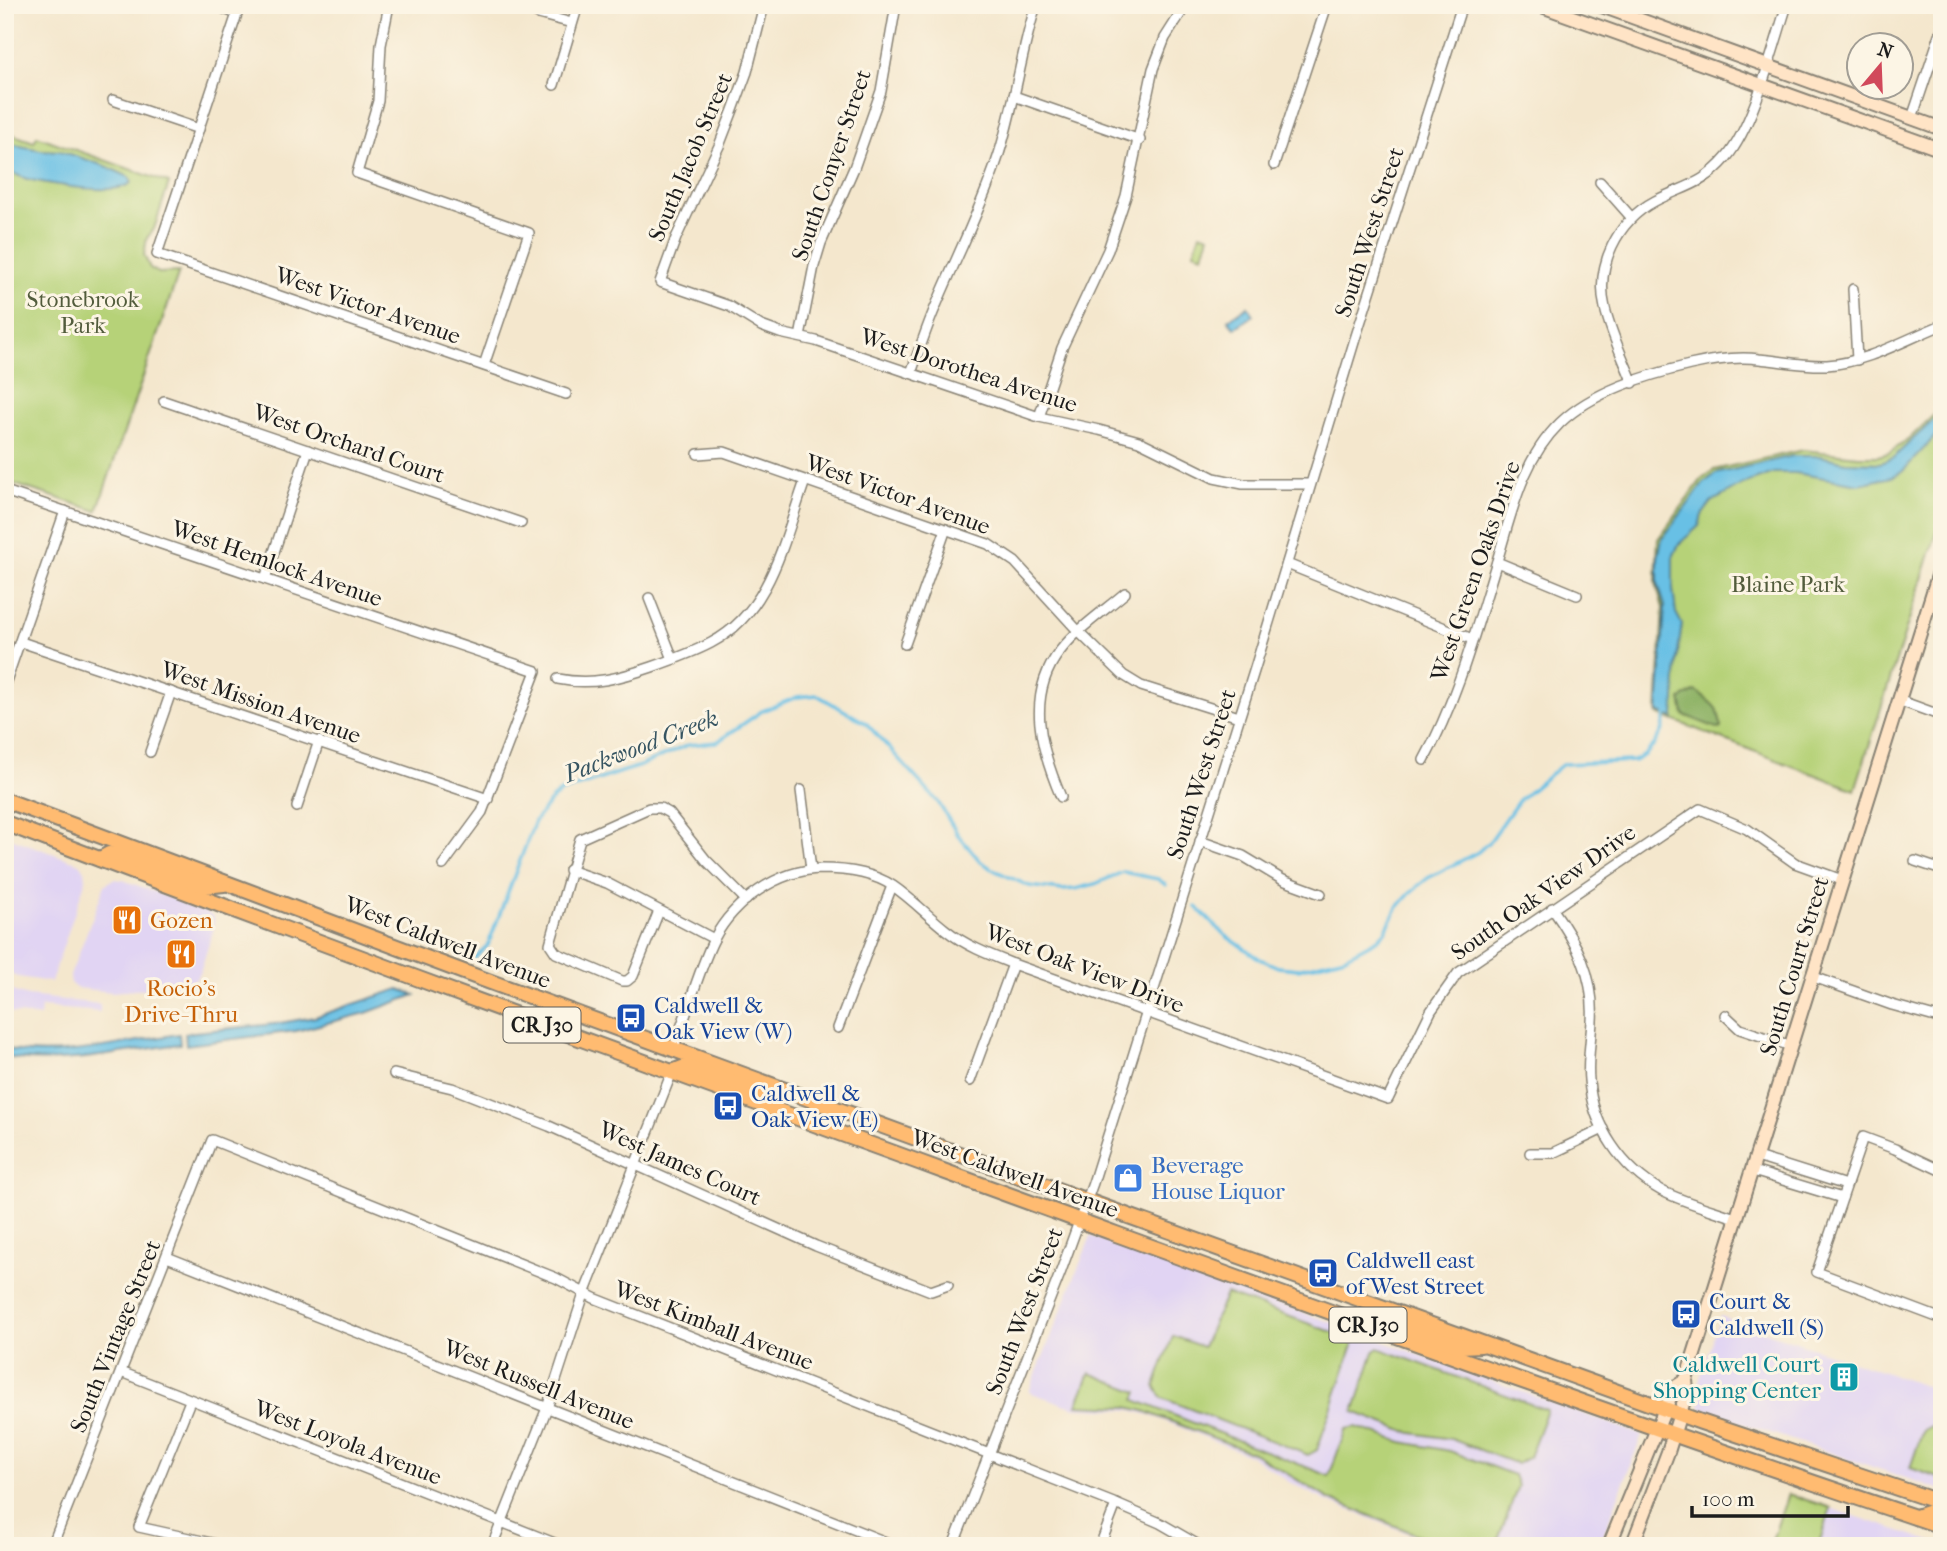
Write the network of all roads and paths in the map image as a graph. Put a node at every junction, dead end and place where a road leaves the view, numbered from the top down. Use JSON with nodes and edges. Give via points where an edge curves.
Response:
{"nodes":[{"id":1,"x":214,"y":5,"type":"edge"},
{"id":2,"x":389,"y":5,"type":"edge"},
{"id":3,"x":520,"y":5,"type":"edge"},
{"id":4,"x":578,"y":5,"type":"edge"},
{"id":5,"x":764,"y":5,"type":"edge"},
{"id":6,"x":896,"y":5,"type":"edge"},
{"id":7,"x":1036,"y":5,"type":"edge"},
{"id":8,"x":1186,"y":5,"type":"edge"},
{"id":9,"x":1326,"y":5,"type":"edge"},
{"id":10,"x":1462,"y":5,"type":"edge"},
{"id":11,"x":1539,"y":5,"type":"edge"},
{"id":12,"x":1599,"y":5,"type":"edge"},
{"id":13,"x":1787,"y":5,"type":"edge"},
{"id":14,"x":238,"y":9,"type":"edge"},
{"id":15,"x":1624,"y":9,"type":"edge"},
{"id":16,"x":572,"y":23,"type":"junction"},
{"id":17,"x":1942,"y":29,"type":"edge"},
{"id":18,"x":1767,"y":66,"type":"junction"},
{"id":19,"x":554,"y":85,"type":"dead end"},
{"id":20,"x":1760,"y":85,"type":"junction"},
{"id":21,"x":1014,"y":96,"type":"junction"},
{"id":22,"x":113,"y":100,"type":"dead end"},
{"id":23,"x":1912,"y":118,"type":"junction"},
{"id":24,"x":199,"y":129,"type":"junction"},
{"id":25,"x":1942,"y":129,"type":"edge"},
{"id":26,"x":1140,"y":140,"type":"junction"},
{"id":27,"x":1942,"y":150,"type":"edge"},
{"id":28,"x":1275,"y":165,"type":"dead end"},
{"id":29,"x":1600,"y":182,"type":"dead end"},
{"id":30,"x":1631,"y":217,"type":"junction"},
{"id":31,"x":660,"y":282,"type":"joint"},
{"id":32,"x":1853,"y":289,"type":"dead end"},
{"id":33,"x":1942,"y":325,"type":"edge"},
{"id":34,"x":800,"y":337,"type":"junction"},
{"id":35,"x":1857,"y":360,"type":"junction"},
{"id":36,"x":484,"y":365,"type":"junction"},
{"id":37,"x":911,"y":373,"type":"junction"},
{"id":38,"x":1633,"y":383,"type":"junction"},
{"id":39,"x":566,"y":394,"type":"dead end"},
{"id":40,"x":164,"y":401,"type":"dead end"},
{"id":41,"x":1039,"y":417,"type":"junction"},
{"id":42,"x":309,"y":450,"type":"junction"},
{"id":43,"x":698,"y":454,"type":"dead end"},
{"id":44,"x":805,"y":481,"type":"junction"},
{"id":45,"x":1310,"y":484,"type":"junction"},
{"id":46,"x":5,"y":491,"type":"edge"},
{"id":47,"x":65,"y":511,"type":"junction"},
{"id":48,"x":521,"y":523,"type":"dead end"},
{"id":49,"x":946,"y":529,"type":"junction"},
{"id":50,"x":1497,"y":562,"type":"junction"},
{"id":51,"x":1942,"y":563,"type":"edge"},
{"id":52,"x":1287,"y":564,"type":"junction"},
{"id":53,"x":265,"y":579,"type":"junction"},
{"id":54,"x":1125,"y":593,"type":"dead end"},
{"id":55,"x":1577,"y":595,"type":"dead end"},
{"id":56,"x":649,"y":598,"type":"dead end"},
{"id":57,"x":1079,"y":632,"type":"junction"},
{"id":58,"x":1472,"y":639,"type":"junction"},
{"id":59,"x":21,"y":642,"type":"junction"},
{"id":60,"x":905,"y":644,"type":"dead end"},
{"id":61,"x":673,"y":659,"type":"junction"},
{"id":62,"x":558,"y":679,"type":"dead end"},
{"id":63,"x":5,"y":684,"type":"edge"},
{"id":64,"x":171,"y":692,"type":"junction"},
{"id":65,"x":1898,"y":701,"type":"junction"},
{"id":66,"x":1942,"y":716,"type":"edge"},
{"id":67,"x":1239,"y":717,"type":"junction"},
{"id":68,"x":319,"y":741,"type":"junction"},
{"id":69,"x":150,"y":752,"type":"dead end"},
{"id":70,"x":1424,"y":760,"type":"dead end"},
{"id":71,"x":801,"y":790,"type":"dead end"},
{"id":72,"x":1061,"y":797,"type":"dead end"},
{"id":73,"x":488,"y":799,"type":"junction"},
{"id":74,"x":5,"y":800,"type":"edge"},
{"id":75,"x":297,"y":807,"type":"dead end"},
{"id":76,"x":5,"y":823,"type":"edge"},
{"id":77,"x":1200,"y":841,"type":"junction"},
{"id":78,"x":100,"y":859,"type":"junction"},
{"id":79,"x":1915,"y":861,"type":"dead end"},
{"id":80,"x":443,"y":865,"type":"dead end"},
{"id":81,"x":811,"y":869,"type":"junction"},
{"id":82,"x":569,"y":870,"type":"junction"},
{"id":83,"x":1942,"y":870,"type":"edge"},
{"id":84,"x":1842,"y":880,"type":"junction"},
{"id":85,"x":228,"y":883,"type":"junction"},
{"id":86,"x":892,"y":886,"type":"junction"},
{"id":87,"x":1321,"y":894,"type":"dead end"},
{"id":88,"x":746,"y":900,"type":"junction"},
{"id":89,"x":1552,"y":908,"type":"junction"},
{"id":90,"x":659,"y":911,"type":"junction"},
{"id":91,"x":714,"y":939,"type":"junction"},
{"id":92,"x":1013,"y":964,"type":"junction"},
{"id":93,"x":1811,"y":976,"type":"junction"},
{"id":94,"x":1146,"y":1012,"type":"junction"},
{"id":95,"x":1725,"y":1015,"type":"dead end"},
{"id":96,"x":1942,"y":1019,"type":"edge"},
{"id":97,"x":838,"y":1028,"type":"dead end"},
{"id":98,"x":1790,"y":1046,"type":"junction"},
{"id":99,"x":673,"y":1049,"type":"junction"},
{"id":100,"x":672,"y":1072,"type":"junction"},
{"id":101,"x":394,"y":1074,"type":"dead end"},
{"id":102,"x":970,"y":1081,"type":"dead end"},
{"id":103,"x":793,"y":1093,"type":"junction"},
{"id":104,"x":1388,"y":1099,"type":"joint"},
{"id":105,"x":1603,"y":1129,"type":"junction"},
{"id":106,"x":212,"y":1140,"type":"joint"},
{"id":107,"x":1530,"y":1153,"type":"dead end"},
{"id":108,"x":1757,"y":1157,"type":"junction"},
{"id":109,"x":636,"y":1164,"type":"junction"},
{"id":110,"x":1753,"y":1171,"type":"junction"},
{"id":111,"x":1942,"y":1171,"type":"edge"},
{"id":112,"x":1846,"y":1185,"type":"junction"},
{"id":113,"x":1842,"y":1198,"type":"junction"},
{"id":114,"x":1087,"y":1201,"type":"junction"},
{"id":115,"x":1738,"y":1219,"type":"junction"},
{"id":116,"x":1080,"y":1221,"type":"junction"},
{"id":117,"x":167,"y":1257,"type":"junction"},
{"id":118,"x":948,"y":1285,"type":"dead end"},
{"id":119,"x":584,"y":1294,"type":"junction"},
{"id":120,"x":1942,"y":1319,"type":"edge"},
{"id":121,"x":1366,"y":1324,"type":"junction"},
{"id":122,"x":1487,"y":1345,"type":"junction"},
{"id":123,"x":121,"y":1372,"type":"junction"},
{"id":124,"x":1685,"y":1380,"type":"junction"},
{"id":125,"x":190,"y":1401,"type":"junction"},
{"id":126,"x":547,"y":1408,"type":"junction"},
{"id":127,"x":1665,"y":1409,"type":"junction"},
{"id":128,"x":1680,"y":1414,"type":"junction"},
{"id":129,"x":1656,"y":1428,"type":"junction"},
{"id":130,"x":1673,"y":1434,"type":"junction"},
{"id":131,"x":990,"y":1453,"type":"junction"},
{"id":132,"x":1942,"y":1503,"type":"edge"},
{"id":133,"x":1116,"y":1504,"type":"junction"},
{"id":134,"x":1942,"y":1515,"type":"edge"},
{"id":135,"x":1916,"y":1517,"type":"junction"},
{"id":136,"x":502,"y":1522,"type":"junction"},
{"id":137,"x":1942,"y":1526,"type":"edge"},
{"id":138,"x":52,"y":1546,"type":"edge"},
{"id":139,"x":225,"y":1546,"type":"edge"},
{"id":140,"x":492,"y":1546,"type":"edge"},
{"id":141,"x":562,"y":1546,"type":"edge"},
{"id":142,"x":896,"y":1546,"type":"edge"},
{"id":143,"x":953,"y":1546,"type":"edge"},
{"id":144,"x":1100,"y":1546,"type":"edge"},
{"id":145,"x":1200,"y":1546,"type":"edge"},
{"id":146,"x":1609,"y":1546,"type":"edge"},
{"id":147,"x":1632,"y":1546,"type":"edge"}],
"edges":[{"from":1,"to":14,"type":"street"},
{"from":2,"to":36,"type":"street","via":[[378,101],[357,173],[529,233]]},
{"from":3,"to":16,"type":"street"},
{"from":4,"to":16,"type":"street"},
{"from":5,"to":31,"type":"street","name":"South Jacob Street","via":[[733,110]]},
{"from":6,"to":34,"type":"street","name":"South Conyer Street","via":[[881,91],[821,243]]},
{"from":7,"to":21,"type":"street"},
{"from":8,"to":26,"type":"street","via":[[1165,38],[1153,69]]},
{"from":9,"to":28,"type":"street"},
{"from":10,"to":45,"type":"street","name":"South West Street"},
{"from":11,"to":20,"type":"street"},
{"from":12,"to":15,"type":"street"},
{"from":13,"to":18,"type":"street"},
{"from":14,"to":24,"type":"street"},
{"from":15,"to":18,"type":"street"},
{"from":16,"to":19,"type":"street"},
{"from":17,"to":23,"type":"street"},
{"from":18,"to":20,"type":"street"},
{"from":18,"to":23,"type":"street"},
{"from":20,"to":27,"type":"street"},
{"from":20,"to":30,"type":"street","via":[[1744,130],[1727,157],[1690,187],[1658,199]]},
{"from":21,"to":26,"type":"street"},
{"from":21,"to":37,"type":"street","via":[[978,215]]},
{"from":22,"to":24,"type":"street"},
{"from":23,"to":25,"type":"street"},
{"from":24,"to":36,"type":"street","name":"West Victor Avenue","via":[[158,254]]},
{"from":26,"to":41,"type":"street","via":[[1108,250],[1062,348]]},
{"from":29,"to":30,"type":"street"},
{"from":30,"to":38,"type":"street","via":[[1611,246],[1602,286],[1608,319]]},
{"from":31,"to":34,"type":"street","name":"West Dorothea Avenue"},
{"from":32,"to":35,"type":"street"},
{"from":33,"to":35,"type":"street","name":"West Green Oaks Drive"},
{"from":34,"to":37,"type":"street","name":"West Dorothea Avenue"},
{"from":35,"to":38,"type":"street","name":"West Green Oaks Drive","via":[[1798,365],[1757,358],[1722,359]]},
{"from":36,"to":39,"type":"street","name":"West Victor Avenue"},
{"from":37,"to":41,"type":"street","name":"West Dorothea Avenue"},
{"from":38,"to":50,"type":"street","name":"West Green Oaks Drive","via":[[1584,405],[1560,423],[1539,449],[1521,484]]},
{"from":40,"to":42,"type":"street","name":"West Orchard Court"},
{"from":41,"to":45,"type":"street","name":"West Dorothea Avenue","via":[[1139,441],[1214,478],[1243,484]]},
{"from":42,"to":48,"type":"street","name":"West Orchard Court"},
{"from":42,"to":53,"type":"street"},
{"from":43,"to":44,"type":"street","name":"West Victor Avenue","via":[[724,452]]},
{"from":44,"to":49,"type":"street","name":"West Victor Avenue"},
{"from":44,"to":61,"type":"street","via":[[759,600],[730,631]]},
{"from":45,"to":52,"type":"street","name":"South West Street"},
{"from":46,"to":47,"type":"street","name":"West Hemlock Avenue"},
{"from":47,"to":53,"type":"street","name":"West Hemlock Avenue"},
{"from":47,"to":59,"type":"street"},
{"from":49,"to":57,"type":"street","name":"West Victor Avenue","via":[[988,544],[1015,562]]},
{"from":49,"to":60,"type":"street"},
{"from":50,"to":55,"type":"street"},
{"from":50,"to":58,"type":"street","name":"West Green Oaks Drive"},
{"from":51,"to":65,"type":"street","name":"South Court Street"},
{"from":52,"to":58,"type":"street"},
{"from":52,"to":67,"type":"street","name":"South West Street"},
{"from":53,"to":73,"type":"street","name":"West Hemlock Avenue","via":[[536,671]]},
{"from":54,"to":57,"type":"street"},
{"from":56,"to":61,"type":"street"},
{"from":57,"to":67,"type":"street","name":"West Victor Avenue","via":[[1123,675],[1141,686]]},
{"from":57,"to":72,"type":"street","via":[[1049,670],[1040,707],[1040,736]]},
{"from":58,"to":70,"type":"street","name":"West Green Oaks Drive","via":[[1450,707]]},
{"from":59,"to":63,"type":"street"},
{"from":59,"to":64,"type":"street","name":"West Mission Avenue"},
{"from":61,"to":62,"type":"street","via":[[616,679]]},
{"from":64,"to":68,"type":"street","name":"West Mission Avenue"},
{"from":64,"to":69,"type":"street"},
{"from":65,"to":66,"type":"street"},
{"from":65,"to":84,"type":"street","name":"South Court Street"},
{"from":67,"to":77,"type":"street","name":"South West Street"},
{"from":68,"to":73,"type":"street","name":"West Mission Avenue"},
{"from":68,"to":75,"type":"street"},
{"from":71,"to":81,"type":"street"},
{"from":73,"to":80,"type":"street","via":[[472,829]]},
{"from":74,"to":85,"type":"main road","name":"West Caldwell Avenue","number":"CR J30"},
{"from":76,"to":78,"type":"main road","name":"West Caldwell Avenue","number":"CR J30"},
{"from":77,"to":87,"type":"street","via":[[1243,856],[1283,880]]},
{"from":77,"to":94,"type":"street","name":"South West Street"},
{"from":78,"to":85,"type":"main road","via":[[121,855],[205,886]]},
{"from":78,"to":100,"type":"main road","name":"West Caldwell Avenue","number":"CR J30"},
{"from":79,"to":83,"type":"street"},
{"from":81,"to":86,"type":"street","name":"West Oak View Drive","via":[[855,871]]},
{"from":81,"to":88,"type":"street","name":"West Oak View Drive","via":[[779,878]]},
{"from":82,"to":88,"type":"street","via":[[580,839],[660,807]]},
{"from":82,"to":90,"type":"street","via":[[607,883]]},
{"from":82,"to":90,"type":"street","via":[[549,941],[556,953],[627,981],[634,976]]},
{"from":84,"to":89,"type":"street","name":"South Oak View Drive","via":[[1795,863],[1747,829],[1700,809]]},
{"from":84,"to":93,"type":"street","name":"South Court Street"},
{"from":85,"to":99,"type":"main road","name":"West Caldwell Avenue","number":"CR J30"},
{"from":86,"to":92,"type":"street","name":"West Oak View Drive","via":[[947,931]]},
{"from":86,"to":97,"type":"street"},
{"from":88,"to":91,"type":"street"},
{"from":89,"to":104,"type":"street","name":"South Oak View Drive","via":[[1458,973],[1431,1012]]},
{"from":89,"to":105,"type":"street","via":[[1587,967],[1592,996],[1588,1080]]},
{"from":90,"to":91,"type":"street"},
{"from":91,"to":99,"type":"street"},
{"from":92,"to":94,"type":"street","name":"West Oak View Drive"},
{"from":92,"to":102,"type":"street"},
{"from":93,"to":96,"type":"street"},
{"from":93,"to":98,"type":"street","name":"South Court Street"},
{"from":94,"to":104,"type":"street","name":"West Oak View Drive"},
{"from":94,"to":114,"type":"street","name":"South West Street"},
{"from":95,"to":98,"type":"street","via":[[1740,1029]]},
{"from":98,"to":108,"type":"street","name":"South Court Street"},
{"from":99,"to":103,"type":"main road","name":"West Caldwell Avenue","number":"CR J30"},
{"from":100,"to":103,"type":"main road","via":[[685,1066],[760,1092]]},
{"from":100,"to":109,"type":"street"},
{"from":100,"to":116,"type":"main road","name":"West Caldwell Avenue","number":"CR J30"},
{"from":101,"to":109,"type":"street","name":"West James Court","via":[[452,1088]]},
{"from":103,"to":114,"type":"main road","name":"West Caldwell Avenue","number":"CR J30"},
{"from":105,"to":107,"type":"street","via":[[1553,1153]]},
{"from":105,"to":115,"type":"street","via":[[1609,1143],[1645,1180],[1682,1200]]},
{"from":106,"to":117,"type":"street","name":"South Vintage Street"},
{"from":106,"to":119,"type":"street","name":"West Kimball Avenue"},
{"from":108,"to":110,"type":"street","name":"South Court Street"},
{"from":108,"to":112,"type":"street"},
{"from":109,"to":118,"type":"street","name":"West James Court","via":[[817,1246],[931,1291]]},
{"from":109,"to":119,"type":"street"},
{"from":110,"to":113,"type":"street"},
{"from":110,"to":115,"type":"street","name":"South Court Street"},
{"from":111,"to":112,"type":"street","via":[[1863,1137]]},
{"from":112,"to":113,"type":"street"},
{"from":113,"to":120,"type":"street","via":[[1817,1272]]},
{"from":114,"to":116,"type":"street","name":"South West Street"},
{"from":114,"to":122,"type":"main road","name":"West Caldwell Avenue","number":"CR J30"},
{"from":115,"to":124,"type":"street","name":"South Court Street"},
{"from":116,"to":121,"type":"main road","name":"West Caldwell Avenue","number":"CR J30"},
{"from":116,"to":131,"type":"street","name":"South West Street"},
{"from":117,"to":123,"type":"street","name":"South Vintage Street"},
{"from":117,"to":126,"type":"street","name":"West Russell Avenue"},
{"from":119,"to":126,"type":"street"},
{"from":119,"to":131,"type":"street","name":"West Kimball Avenue"},
{"from":121,"to":122,"type":"main road","via":[[1384,1320],[1461,1346]]},
{"from":121,"to":129,"type":"main road","name":"West Caldwell Avenue","number":"CR J30"},
{"from":122,"to":127,"type":"main road","name":"West Caldwell Avenue","number":"CR J30"},
{"from":123,"to":125,"type":"street","name":"West Loyola Avenue"},
{"from":123,"to":138,"type":"street","name":"South Vintage Street"},
{"from":124,"to":127,"type":"street","name":"South Court Street","via":[[1675,1387]]},
{"from":124,"to":128,"type":"street","name":"South Court Street","via":[[1687,1391]]},
{"from":125,"to":136,"type":"street","name":"West Loyola Avenue"},
{"from":125,"to":139,"type":"street","via":[[139,1527]]},
{"from":126,"to":136,"type":"street"},
{"from":126,"to":142,"type":"street","name":"West Russell Avenue"},
{"from":127,"to":128,"type":"main road","number":"CR J30"},
{"from":127,"to":129,"type":"street","name":"South Court Street"},
{"from":128,"to":130,"type":"street","name":"South Court Street"},
{"from":128,"to":132,"type":"main road","number":"CR J30"},
{"from":129,"to":130,"type":"main road","number":"CR J30"},
{"from":129,"to":146,"type":"street","name":"South Court Street"},
{"from":130,"to":135,"type":"main road","number":"CR J30"},
{"from":130,"to":147,"type":"street","name":"South Court Street"},
{"from":131,"to":133,"type":"street","name":"West Kimball Avenue"},
{"from":131,"to":143,"type":"street","name":"South West Street"},
{"from":133,"to":144,"type":"street"},
{"from":133,"to":145,"type":"street","name":"West Kimball Avenue"},
{"from":134,"to":135,"type":"main road"},
{"from":135,"to":137,"type":"main road","number":"CR J30"},
{"from":136,"to":140,"type":"street"},
{"from":136,"to":141,"type":"street","name":"West Loyola Avenue"}]}
